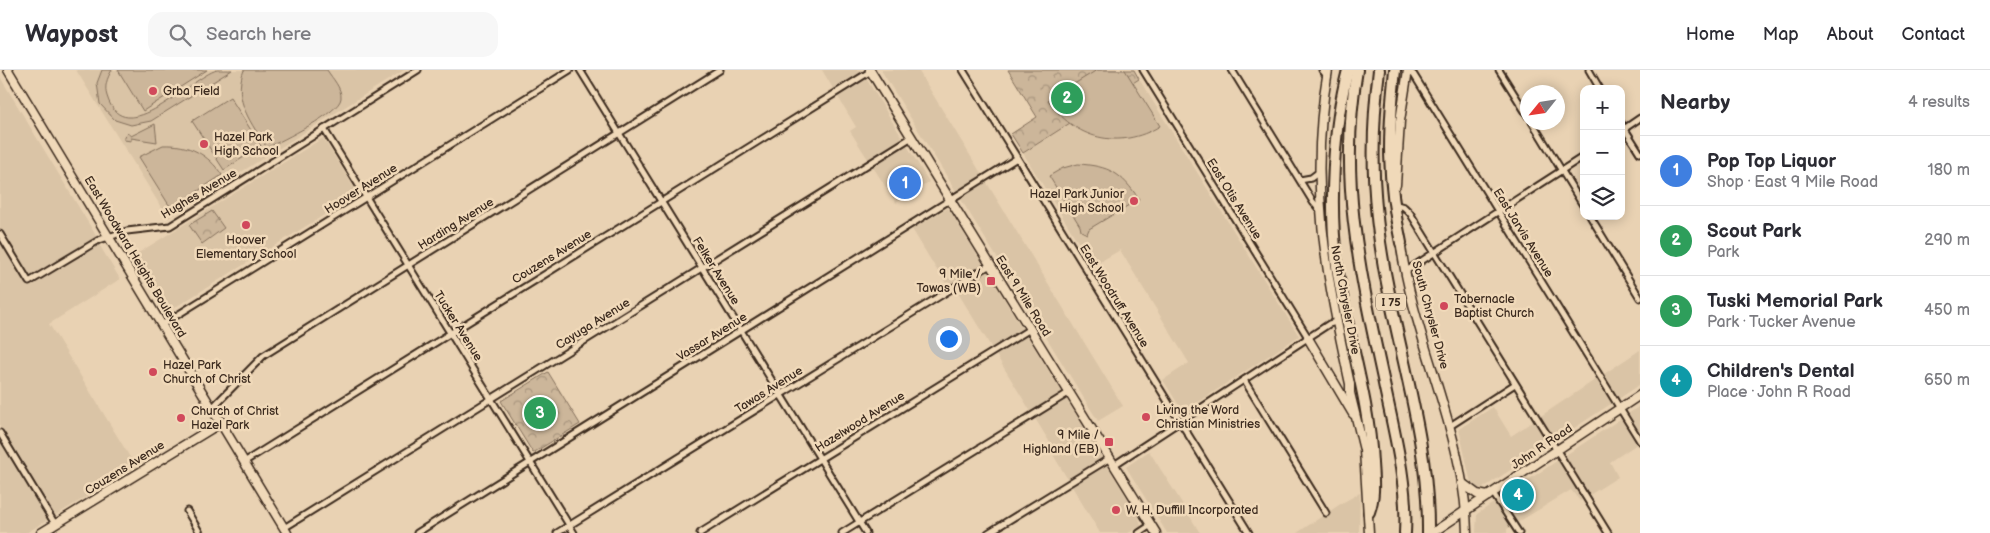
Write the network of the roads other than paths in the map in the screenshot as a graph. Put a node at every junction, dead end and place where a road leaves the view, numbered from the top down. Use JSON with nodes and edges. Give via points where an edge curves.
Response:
{"nodes":[{"id":1,"x":8,"y":70,"type":"edge"},
{"id":2,"x":418,"y":70,"type":"edge"},
{"id":3,"x":570,"y":70,"type":"edge"},
{"id":4,"x":580,"y":70,"type":"edge"},
{"id":5,"x":720,"y":70,"type":"edge"},
{"id":6,"x":871,"y":70,"type":"edge"},
{"id":7,"x":963,"y":70,"type":"edge"},
{"id":8,"x":1152,"y":70,"type":"edge"},
{"id":9,"x":1232,"y":70,"type":"edge"},
{"id":10,"x":1348,"y":70,"type":"edge"},
{"id":11,"x":1357,"y":70,"type":"edge"},
{"id":12,"x":1379,"y":70,"type":"edge"},
{"id":13,"x":1395,"y":70,"type":"edge"},
{"id":14,"x":1408,"y":70,"type":"edge"},
{"id":15,"x":1499,"y":70,"type":"edge"},
{"id":16,"x":1589,"y":70,"type":"edge"},
{"id":17,"x":1144,"y":72,"type":"edge"},
{"id":18,"x":1325,"y":72,"type":"edge"},
{"id":19,"x":1598,"y":85,"type":"edge"},
{"id":20,"x":1520,"y":103,"type":"edge"},
{"id":21,"x":1640,"y":118,"type":"edge"},
{"id":22,"x":324,"y":129,"type":"junction"},
{"id":23,"x":1625,"y":129,"type":"edge"},
{"id":24,"x":1537,"y":130,"type":"edge"},
{"id":25,"x":1625,"y":133,"type":"edge"},
{"id":26,"x":619,"y":134,"type":"junction"},
{"id":27,"x":912,"y":137,"type":"junction"},
{"id":28,"x":1640,"y":153,"type":"edge"},
{"id":29,"x":1017,"y":158,"type":"junction"},
{"id":30,"x":1580,"y":159,"type":"edge"},
{"id":31,"x":1562,"y":170,"type":"junction"},
{"id":32,"x":1319,"y":172,"type":"junction"},
{"id":33,"x":1300,"y":180,"type":"junction"},
{"id":34,"x":366,"y":197,"type":"junction"},
{"id":35,"x":951,"y":200,"type":"junction"},
{"id":36,"x":1580,"y":200,"type":"edge"},
{"id":37,"x":662,"y":202,"type":"junction"},
{"id":38,"x":1397,"y":206,"type":"junction"},
{"id":39,"x":1320,"y":209,"type":"junction"},
{"id":40,"x":1498,"y":212,"type":"junction"},
{"id":41,"x":1592,"y":220,"type":"edge"},
{"id":42,"x":0,"y":234,"type":"edge"},
{"id":43,"x":110,"y":237,"type":"junction"},
{"id":44,"x":1401,"y":243,"type":"junction"},
{"id":45,"x":1435,"y":254,"type":"junction"},
{"id":46,"x":409,"y":265,"type":"junction"},
{"id":47,"x":990,"y":265,"type":"junction"},
{"id":48,"x":702,"y":267,"type":"junction"},
{"id":49,"x":1406,"y":271,"type":"junction"},
{"id":50,"x":1640,"y":298,"type":"edge"},
{"id":51,"x":1336,"y":322,"type":"junction"},
{"id":52,"x":163,"y":324,"type":"junction"},
{"id":53,"x":1030,"y":329,"type":"junction"},
{"id":54,"x":741,"y":331,"type":"junction"},
{"id":55,"x":451,"y":333,"type":"junction"},
{"id":56,"x":1308,"y":338,"type":"junction"},
{"id":57,"x":1244,"y":380,"type":"junction"},
{"id":58,"x":1350,"y":384,"type":"junction"},
{"id":59,"x":1515,"y":384,"type":"junction"},
{"id":60,"x":1070,"y":392,"type":"junction"},
{"id":61,"x":1350,"y":393,"type":"junction"},
{"id":62,"x":780,"y":394,"type":"junction"},
{"id":63,"x":1640,"y":395,"type":"edge"},
{"id":64,"x":491,"y":399,"type":"junction"},
{"id":65,"x":1348,"y":406,"type":"junction"},
{"id":66,"x":213,"y":407,"type":"junction"},
{"id":67,"x":1620,"y":409,"type":"junction"},
{"id":68,"x":222,"y":422,"type":"junction"},
{"id":69,"x":1180,"y":423,"type":"junction"},
{"id":70,"x":1450,"y":426,"type":"junction"},
{"id":71,"x":1361,"y":432,"type":"dead end"},
{"id":72,"x":0,"y":433,"type":"edge"},
{"id":73,"x":1640,"y":441,"type":"edge"},
{"id":74,"x":1556,"y":451,"type":"junction"},
{"id":75,"x":1110,"y":458,"type":"junction"},
{"id":76,"x":820,"y":459,"type":"junction"},
{"id":77,"x":244,"y":462,"type":"junction"},
{"id":78,"x":531,"y":462,"type":"junction"},
{"id":79,"x":1114,"y":465,"type":"junction"},
{"id":80,"x":1462,"y":483,"type":"junction"},
{"id":81,"x":1490,"y":494,"type":"junction"},
{"id":82,"x":1465,"y":510,"type":"junction"},
{"id":83,"x":186,"y":511,"type":"dead end"},
{"id":84,"x":1369,"y":512,"type":"junction"},
{"id":85,"x":1326,"y":513,"type":"dead end"},
{"id":86,"x":860,"y":522,"type":"junction"},
{"id":87,"x":55,"y":524,"type":"junction"},
{"id":88,"x":1151,"y":525,"type":"junction"},
{"id":89,"x":570,"y":526,"type":"junction"},
{"id":90,"x":286,"y":531,"type":"edge"},
{"id":91,"x":41,"y":533,"type":"edge"},
{"id":92,"x":200,"y":533,"type":"edge"},
{"id":93,"x":417,"y":533,"type":"edge"},
{"id":94,"x":558,"y":533,"type":"edge"},
{"id":95,"x":574,"y":533,"type":"edge"},
{"id":96,"x":700,"y":533,"type":"edge"},
{"id":97,"x":842,"y":533,"type":"edge"},
{"id":98,"x":866,"y":533,"type":"edge"},
{"id":99,"x":988,"y":533,"type":"edge"},
{"id":100,"x":1139,"y":533,"type":"edge"},
{"id":101,"x":1156,"y":533,"type":"edge"},
{"id":102,"x":1249,"y":533,"type":"edge"},
{"id":103,"x":1369,"y":533,"type":"edge"},
{"id":104,"x":1405,"y":533,"type":"edge"},
{"id":105,"x":1430,"y":533,"type":"edge"},
{"id":106,"x":1467,"y":533,"type":"edge"},
{"id":107,"x":1519,"y":533,"type":"edge"},
{"id":108,"x":1608,"y":533,"type":"edge"}],
"edges":[{"from":1,"to":43,"type":"main road","name":"East Woodward Heights Boulevard"},
{"from":2,"to":22,"type":"street","name":"Hughes Avenue"},
{"from":3,"to":34,"type":"street","name":"Hoover Avenue"},
{"from":4,"to":26,"type":"street","name":"Felker Avenue"},
{"from":5,"to":26,"type":"street","name":"Harding Avenue"},
{"from":6,"to":27,"type":"main road","name":"East 9 Mile Road"},
{"from":6,"to":37,"type":"street","name":"Couzens Avenue"},
{"from":7,"to":29,"type":"street","name":"East Woodruff Avenue"},
{"from":8,"to":17,"type":"street"},
{"from":9,"to":33,"type":"street"},
{"from":10,"to":84,"type":"highway","via":[[1335,150],[1335,237],[1337,266],[1367,407],[1373,476],[1373,502]]},
{"from":11,"to":104,"type":"highway","number":"I 75","via":[[1348,171],[1364,288],[1401,469]]},
{"from":12,"to":105,"type":"highway","number":"I 75","via":[[1372,149],[1376,213],[1389,296],[1424,459]]},
{"from":13,"to":44,"type":"highway","via":[[1388,158]]},
{"from":14,"to":38,"type":"main road","name":"South Chrysler Drive","via":[[1399,128]]},
{"from":14,"to":40,"type":"street","name":"East Jarvis Avenue"},
{"from":15,"to":20,"type":"street"},
{"from":16,"to":19,"type":"street"},
{"from":17,"to":56,"type":"street","name":"East Otis Avenue"},
{"from":18,"to":32,"type":"main road","name":"North Chrysler Drive"},
{"from":21,"to":23,"type":"street"},
{"from":22,"to":34,"type":"street","name":"Tucker Avenue"},
{"from":22,"to":43,"type":"street","name":"Hughes Avenue","via":[[170,226],[127,231]]},
{"from":24,"to":31,"type":"street"},
{"from":25,"to":28,"type":"street"},
{"from":26,"to":37,"type":"street","name":"Felker Avenue"},
{"from":26,"to":46,"type":"street","name":"Harding Avenue"},
{"from":27,"to":35,"type":"main road","name":"East 9 Mile Road"},
{"from":27,"to":48,"type":"street","name":"Cayuga Avenue"},
{"from":29,"to":35,"type":"street","name":"Vassar Avenue"},
{"from":29,"to":69,"type":"street","name":"East Woodruff Avenue"},
{"from":30,"to":31,"type":"street"},
{"from":31,"to":36,"type":"street"},
{"from":31,"to":40,"type":"street"},
{"from":32,"to":33,"type":"street"},
{"from":32,"to":39,"type":"main road","name":"North Chrysler Drive"},
{"from":33,"to":39,"type":"street"},
{"from":34,"to":46,"type":"street","name":"Tucker Avenue"},
{"from":34,"to":52,"type":"street","name":"Hoover Avenue"},
{"from":35,"to":47,"type":"main road","name":"East 9 Mile Road"},
{"from":35,"to":54,"type":"street","name":"Vassar Avenue"},
{"from":37,"to":48,"type":"street","name":"Felker Avenue"},
{"from":37,"to":55,"type":"street","name":"Couzens Avenue"},
{"from":38,"to":44,"type":"main road","name":"South Chrysler Drive"},
{"from":38,"to":45,"type":"street","via":[[1410,213]]},
{"from":39,"to":51,"type":"main road","name":"North Chrysler Drive"},
{"from":40,"to":45,"type":"street"},
{"from":40,"to":67,"type":"street","name":"East Jarvis Avenue"},
{"from":41,"to":50,"type":"street"},
{"from":42,"to":43,"type":"street","name":"Hughes Avenue","via":[[29,282],[99,240]]},
{"from":43,"to":52,"type":"main road","name":"East Woodward Heights Boulevard"},
{"from":44,"to":49,"type":"main road","name":"South Chrysler Drive"},
{"from":45,"to":49,"type":"street"},
{"from":45,"to":59,"type":"street"},
{"from":46,"to":55,"type":"street","name":"Tucker Avenue"},
{"from":46,"to":66,"type":"street","name":"Harding Avenue","via":[[259,359]]},
{"from":47,"to":53,"type":"main road","name":"East 9 Mile Road"},
{"from":47,"to":62,"type":"street","name":"Tawas Avenue"},
{"from":48,"to":54,"type":"street","name":"Felker Avenue"},
{"from":48,"to":64,"type":"street","name":"Cayuga Avenue"},
{"from":49,"to":70,"type":"main road","name":"South Chrysler Drive","via":[[1418,323]]},
{"from":51,"to":56,"type":"street"},
{"from":51,"to":58,"type":"main road","name":"North Chrysler Drive"},
{"from":52,"to":66,"type":"main road","name":"East Woodward Heights Boulevard"},
{"from":53,"to":60,"type":"main road","name":"East 9 Mile Road"},
{"from":53,"to":76,"type":"street","name":"Hazelwood Avenue"},
{"from":54,"to":62,"type":"street","name":"Felker Avenue"},
{"from":54,"to":78,"type":"street","name":"Vassar Avenue"},
{"from":55,"to":64,"type":"street","name":"Tucker Avenue"},
{"from":55,"to":77,"type":"street","name":"Couzens Avenue"},
{"from":56,"to":57,"type":"street"},
{"from":56,"to":58,"type":"street","name":"East Otis Avenue","via":[[1344,391],[1349,390]]},
{"from":56,"to":65,"type":"main road"},
{"from":57,"to":69,"type":"street"},
{"from":57,"to":85,"type":"street"},
{"from":58,"to":61,"type":"main road","name":"North Chrysler Drive"},
{"from":59,"to":70,"type":"street"},
{"from":59,"to":74,"type":"street"},
{"from":60,"to":75,"type":"main road","name":"East 9 Mile Road"},
{"from":60,"to":86,"type":"street"},
{"from":61,"to":65,"type":"street"},
{"from":61,"to":84,"type":"main road","name":"North Chrysler Drive","via":[[1364,450]]},
{"from":62,"to":76,"type":"street","name":"Felker Avenue"},
{"from":62,"to":89,"type":"street","name":"Tawas Avenue"},
{"from":63,"to":67,"type":"main road","name":"John R Road"},
{"from":64,"to":78,"type":"street","name":"Tucker Avenue"},
{"from":64,"to":90,"type":"street","name":"Cayuga Avenue"},
{"from":65,"to":71,"type":"main road"},
{"from":66,"to":68,"type":"main road","name":"East Woodward Heights Boulevard"},
{"from":67,"to":73,"type":"street","name":"East Jarvis Avenue"},
{"from":67,"to":74,"type":"main road","name":"John R Road"},
{"from":68,"to":77,"type":"main road","name":"East Woodward Heights Boulevard"},
{"from":68,"to":87,"type":"main road","name":"Couzens Avenue"},
{"from":69,"to":79,"type":"street"},
{"from":69,"to":102,"type":"street","name":"East Woodruff Avenue"},
{"from":70,"to":80,"type":"main road","name":"South Chrysler Drive"},
{"from":72,"to":87,"type":"street"},
{"from":74,"to":81,"type":"main road","name":"John R Road"},
{"from":74,"to":108,"type":"street"},
{"from":75,"to":79,"type":"main road","name":"East 9 Mile Road"},
{"from":75,"to":99,"type":"street"},
{"from":76,"to":86,"type":"street","name":"Felker Avenue"},
{"from":76,"to":96,"type":"street","name":"Hazelwood Avenue"},
{"from":77,"to":90,"type":"main road","name":"East Woodward Heights Boulevard"},
{"from":78,"to":89,"type":"street","name":"Tucker Avenue"},
{"from":78,"to":93,"type":"street","name":"Vassar Avenue"},
{"from":79,"to":88,"type":"main road","name":"East 9 Mile Road"},
{"from":80,"to":81,"type":"main road","via":[[1477,494]]},
{"from":80,"to":82,"type":"main road","name":"South Chrysler Drive"},
{"from":81,"to":82,"type":"main road","name":"John R Road"},
{"from":81,"to":107,"type":"street"},
{"from":82,"to":105,"type":"main road","name":"John R Road"},
{"from":82,"to":106,"type":"main road","name":"South Chrysler Drive"},
{"from":83,"to":92,"type":"street"},
{"from":84,"to":103,"type":"main road","name":"North Chrysler Drive"},
{"from":86,"to":97,"type":"street"},
{"from":86,"to":98,"type":"street","name":"Felker Avenue"},
{"from":87,"to":91,"type":"main road","name":"Couzens Avenue"},
{"from":88,"to":100,"type":"street"},
{"from":88,"to":101,"type":"main road","name":"East 9 Mile Road"},
{"from":89,"to":94,"type":"street","name":"Tawas Avenue"},
{"from":89,"to":95,"type":"street","name":"Tucker Avenue"}]}
